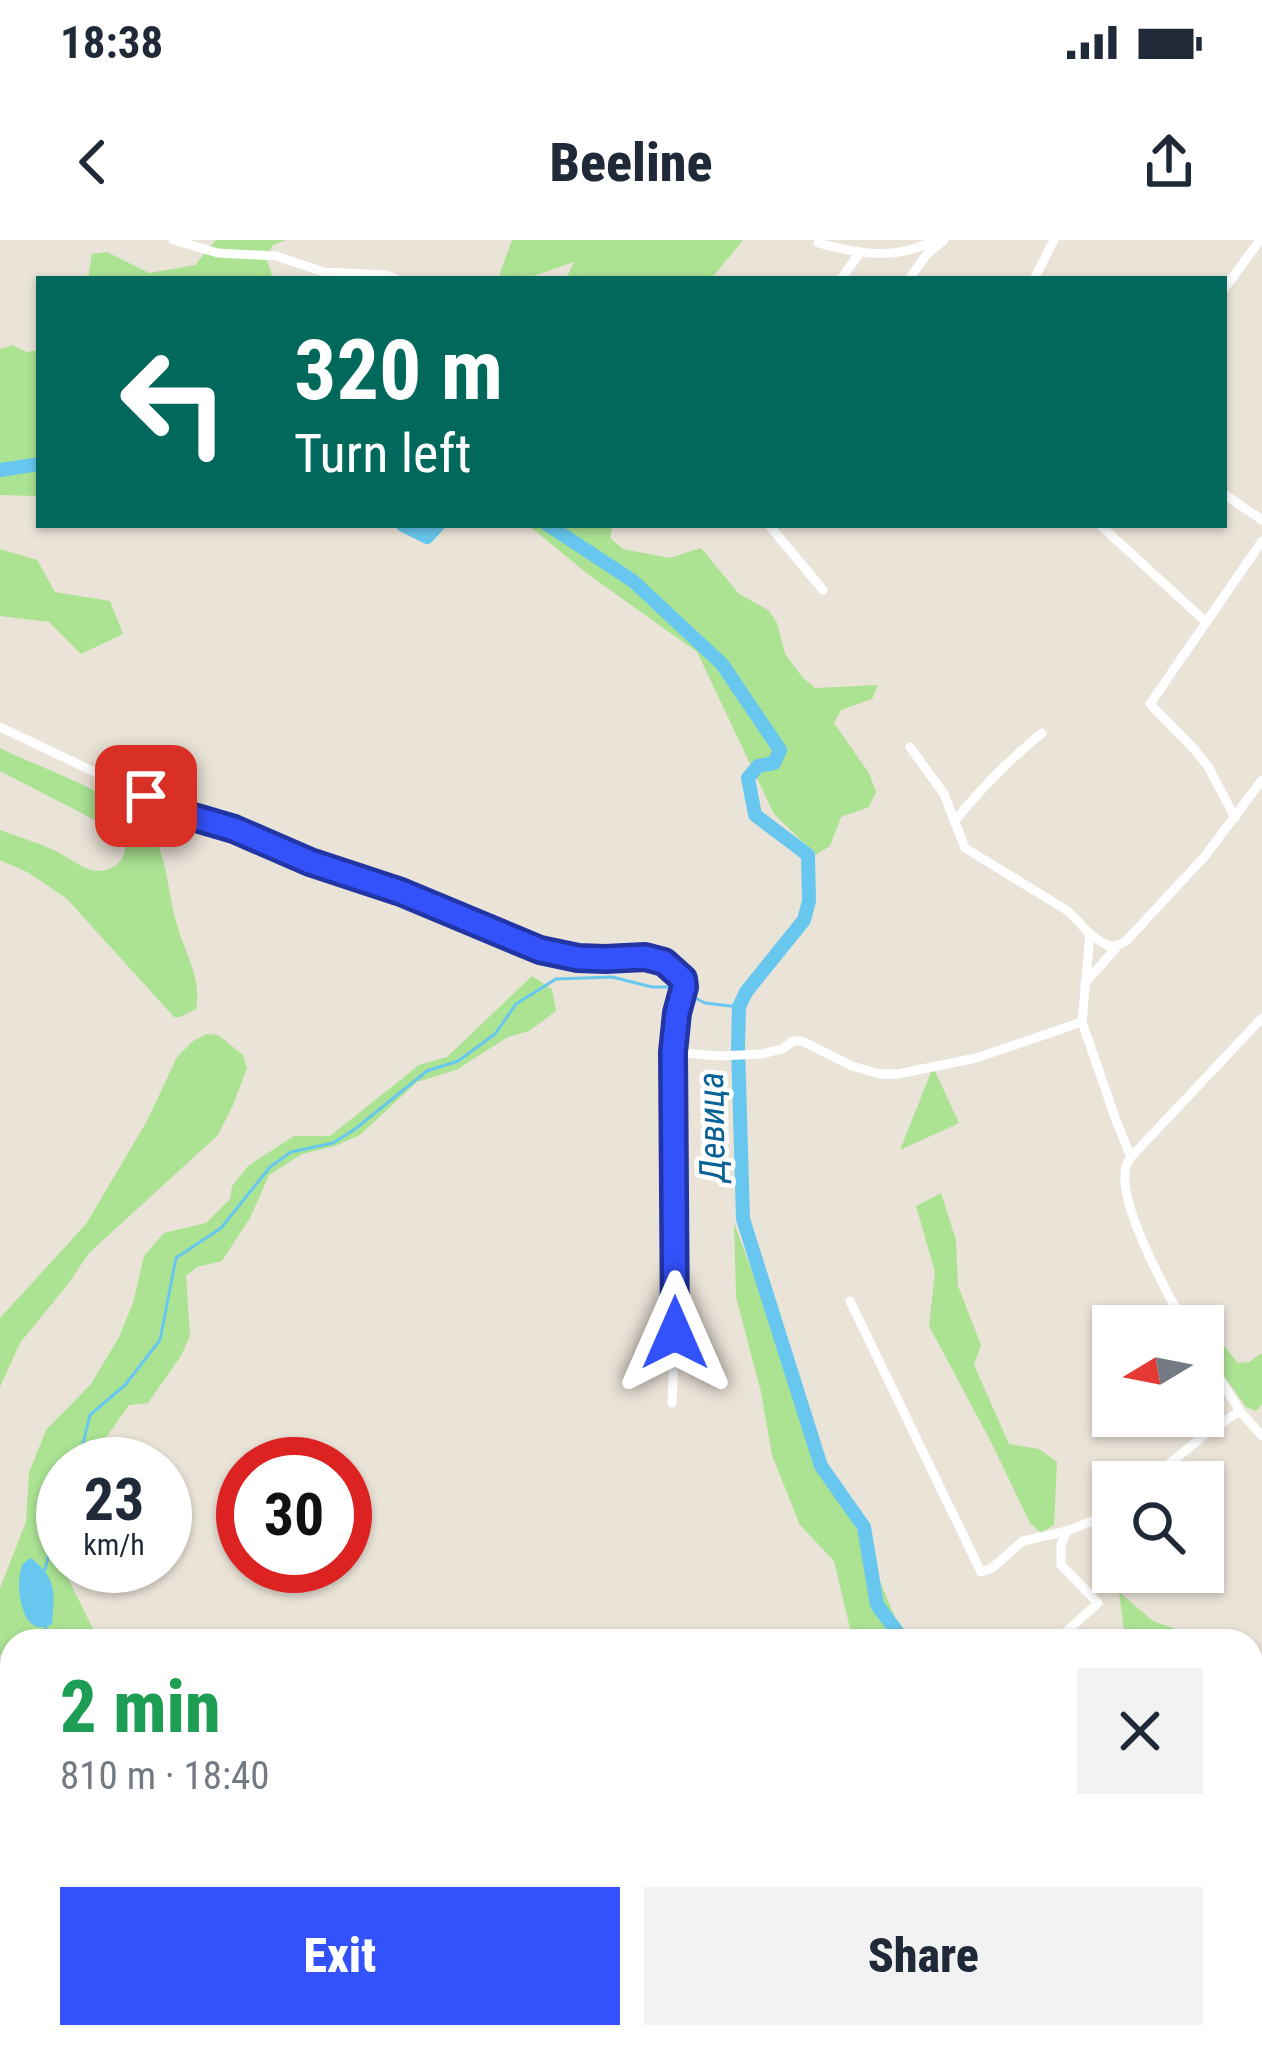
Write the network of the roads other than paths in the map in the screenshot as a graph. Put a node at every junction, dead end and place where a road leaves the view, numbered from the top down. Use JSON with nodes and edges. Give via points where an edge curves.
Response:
{"nodes":[{"id":1,"x":172,"y":240,"type":"edge"},
{"id":2,"x":935,"y":240,"type":"edge"},
{"id":3,"x":944,"y":240,"type":"edge"},
{"id":4,"x":1054,"y":240,"type":"edge"},
{"id":5,"x":1260,"y":240,"type":"edge"},
{"id":6,"x":818,"y":243,"type":"dead end"},
{"id":7,"x":859,"y":254,"type":"junction"},
{"id":8,"x":389,"y":276,"type":"edge"},
{"id":9,"x":843,"y":276,"type":"edge"},
{"id":10,"x":911,"y":276,"type":"edge"},
{"id":11,"x":1036,"y":276,"type":"edge"},
{"id":12,"x":1227,"y":285,"type":"edge"},
{"id":13,"x":1227,"y":496,"type":"edge"},
{"id":14,"x":1262,"y":520,"type":"edge"},
{"id":15,"x":771,"y":528,"type":"edge"},
{"id":16,"x":1103,"y":528,"type":"edge"},
{"id":17,"x":1262,"y":541,"type":"edge"},
{"id":18,"x":823,"y":590,"type":"dead end"},
{"id":19,"x":1206,"y":622,"type":"junction"},
{"id":20,"x":0,"y":727,"type":"edge"},
{"id":21,"x":1042,"y":733,"type":"dead end"},
{"id":22,"x":910,"y":747,"type":"dead end"},
{"id":23,"x":1262,"y":780,"type":"edge"},
{"id":24,"x":946,"y":797,"type":"junction"},
{"id":25,"x":969,"y":803,"type":"junction"},
{"id":26,"x":1235,"y":818,"type":"junction"},
{"id":27,"x":954,"y":822,"type":"junction"},
{"id":28,"x":1090,"y":934,"type":"junction"},
{"id":29,"x":1116,"y":948,"type":"junction"},
{"id":30,"x":1085,"y":983,"type":"junction"},
{"id":31,"x":1262,"y":1018,"type":"edge"},
{"id":32,"x":1082,"y":1022,"type":"junction"},
{"id":33,"x":673,"y":1052,"type":"junction"},
{"id":34,"x":1131,"y":1156,"type":"junction"},
{"id":35,"x":850,"y":1301,"type":"dead end"},
{"id":36,"x":1175,"y":1305,"type":"edge"},
{"id":37,"x":1224,"y":1386,"type":"edge"},
{"id":38,"x":672,"y":1403,"type":"dead end"},
{"id":39,"x":1240,"y":1411,"type":"junction"},
{"id":40,"x":1262,"y":1436,"type":"edge"},
{"id":41,"x":1173,"y":1461,"type":"edge"},
{"id":42,"x":1092,"y":1521,"type":"edge"},
{"id":43,"x":1067,"y":1531,"type":"junction"},
{"id":44,"x":1069,"y":1629,"type":"edge"}],
"edges":[{"from":1,"to":8,"type":"street","via":[[324,272]]},
{"from":2,"to":7,"type":"street","via":[[913,251]]},
{"from":3,"to":10,"type":"street"},
{"from":4,"to":11,"type":"street"},
{"from":5,"to":12,"type":"street"},
{"from":6,"to":7,"type":"street"},
{"from":7,"to":9,"type":"street"},
{"from":13,"to":14,"type":"street"},
{"from":15,"to":18,"type":"street"},
{"from":16,"to":19,"type":"street"},
{"from":17,"to":19,"type":"street"},
{"from":19,"to":26,"type":"street","via":[[1150,704],[1209,768]]},
{"from":20,"to":33,"type":"street","via":[[183,814],[540,950],[655,958],[683,979]]},
{"from":21,"to":25,"type":"street"},
{"from":22,"to":24,"type":"street"},
{"from":23,"to":26,"type":"street"},
{"from":24,"to":25,"type":"street"},
{"from":24,"to":27,"type":"street"},
{"from":25,"to":27,"type":"street"},
{"from":26,"to":29,"type":"street"},
{"from":27,"to":28,"type":"street","via":[[965,848],[1068,911]]},
{"from":28,"to":29,"type":"street"},
{"from":28,"to":30,"type":"street"},
{"from":29,"to":30,"type":"street"},
{"from":30,"to":32,"type":"street"},
{"from":31,"to":34,"type":"street"},
{"from":32,"to":33,"type":"street","via":[[898,1074],[852,1066],[802,1040],[763,1054]]},
{"from":32,"to":34,"type":"street"},
{"from":33,"to":38,"type":"street"},
{"from":34,"to":36,"type":"street","via":[[1125,1186]]},
{"from":35,"to":43,"type":"street","via":[[981,1572],[1023,1541]]},
{"from":37,"to":39,"type":"street"},
{"from":39,"to":40,"type":"street"},
{"from":39,"to":41,"type":"street"},
{"from":42,"to":43,"type":"street"},
{"from":43,"to":44,"type":"street","via":[[1061,1565],[1098,1603]]}]}
